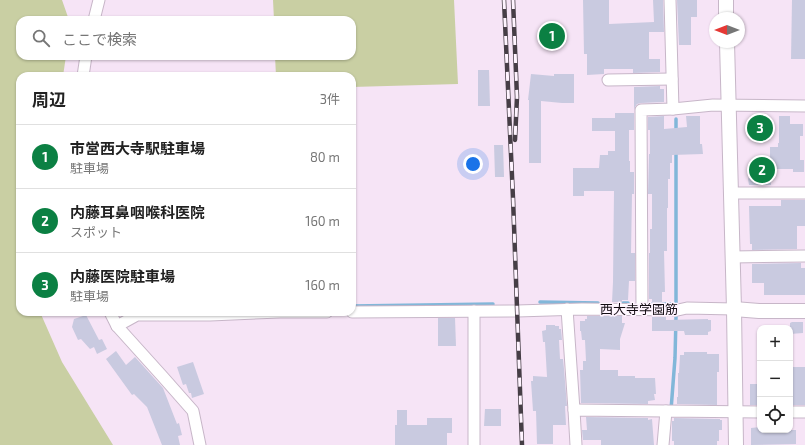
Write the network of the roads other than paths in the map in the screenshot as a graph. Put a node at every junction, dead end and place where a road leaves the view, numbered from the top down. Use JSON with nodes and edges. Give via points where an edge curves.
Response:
{"nodes":[{"id":1,"x":99,"y":0,"type":"edge"},
{"id":2,"x":670,"y":0,"type":"edge"},
{"id":3,"x":726,"y":0,"type":"edge"},
{"id":4,"x":726,"y":12,"type":"edge"},
{"id":5,"x":95,"y":16,"type":"edge"},
{"id":6,"x":727,"y":48,"type":"edge"},
{"id":7,"x":85,"y":60,"type":"edge"},
{"id":8,"x":84,"y":72,"type":"edge"},
{"id":9,"x":672,"y":79,"type":"junction"},
{"id":10,"x":608,"y":80,"type":"dead end"},
{"id":11,"x":728,"y":105,"type":"junction"},
{"id":12,"x":805,"y":106,"type":"edge"},
{"id":13,"x":673,"y":109,"type":"junction"},
{"id":14,"x":731,"y":193,"type":"junction"},
{"id":15,"x":805,"y":193,"type":"edge"},
{"id":16,"x":805,"y":256,"type":"edge"},
{"id":17,"x":732,"y":257,"type":"junction"},
{"id":18,"x":567,"y":309,"type":"junction"},
{"id":19,"x":642,"y":309,"type":"junction"},
{"id":20,"x":734,"y":309,"type":"junction"},
{"id":21,"x":474,"y":311,"type":"junction"},
{"id":22,"x":805,"y":311,"type":"edge"},
{"id":23,"x":356,"y":312,"type":"edge"},
{"id":24,"x":112,"y":316,"type":"edge"},
{"id":25,"x":134,"y":316,"type":"edge"},
{"id":26,"x":117,"y":326,"type":"junction"},
{"id":27,"x":574,"y":410,"type":"junction"},
{"id":28,"x":670,"y":411,"type":"junction"},
{"id":29,"x":735,"y":412,"type":"junction"},
{"id":30,"x":757,"y":412,"type":"edge"},
{"id":31,"x":793,"y":412,"type":"edge"},
{"id":32,"x":805,"y":412,"type":"edge"},
{"id":33,"x":200,"y":445,"type":"edge"},
{"id":34,"x":474,"y":445,"type":"edge"},
{"id":35,"x":576,"y":445,"type":"edge"},
{"id":36,"x":663,"y":445,"type":"edge"},
{"id":37,"x":736,"y":445,"type":"edge"}],
"edges":[{"from":1,"to":5,"type":"street"},
{"from":2,"to":9,"type":"street"},
{"from":3,"to":4,"type":"street"},
{"from":6,"to":11,"type":"street"},
{"from":7,"to":8,"type":"street"},
{"from":9,"to":10,"type":"street"},
{"from":9,"to":13,"type":"street"},
{"from":11,"to":12,"type":"street"},
{"from":11,"to":13,"type":"street"},
{"from":11,"to":14,"type":"street"},
{"from":13,"to":19,"type":"street","via":[[641,110]]},
{"from":14,"to":15,"type":"street"},
{"from":14,"to":17,"type":"street"},
{"from":16,"to":17,"type":"street"},
{"from":17,"to":20,"type":"street"},
{"from":18,"to":19,"type":"street","name":"西大寺学園筋"},
{"from":18,"to":21,"type":"street","name":"西大寺学園筋"},
{"from":18,"to":27,"type":"street"},
{"from":19,"to":20,"type":"street","name":"西大寺学園筋"},
{"from":20,"to":22,"type":"street","name":"西大寺学園筋"},
{"from":20,"to":29,"type":"street"},
{"from":21,"to":23,"type":"street","name":"西大寺学園筋"},
{"from":21,"to":34,"type":"street"},
{"from":24,"to":26,"type":"street"},
{"from":25,"to":26,"type":"street"},
{"from":26,"to":33,"type":"street","via":[[193,411]]},
{"from":27,"to":28,"type":"street"},
{"from":27,"to":35,"type":"street"},
{"from":28,"to":29,"type":"street"},
{"from":28,"to":36,"type":"street"},
{"from":29,"to":30,"type":"street"},
{"from":29,"to":37,"type":"street"},
{"from":31,"to":32,"type":"street"}]}
